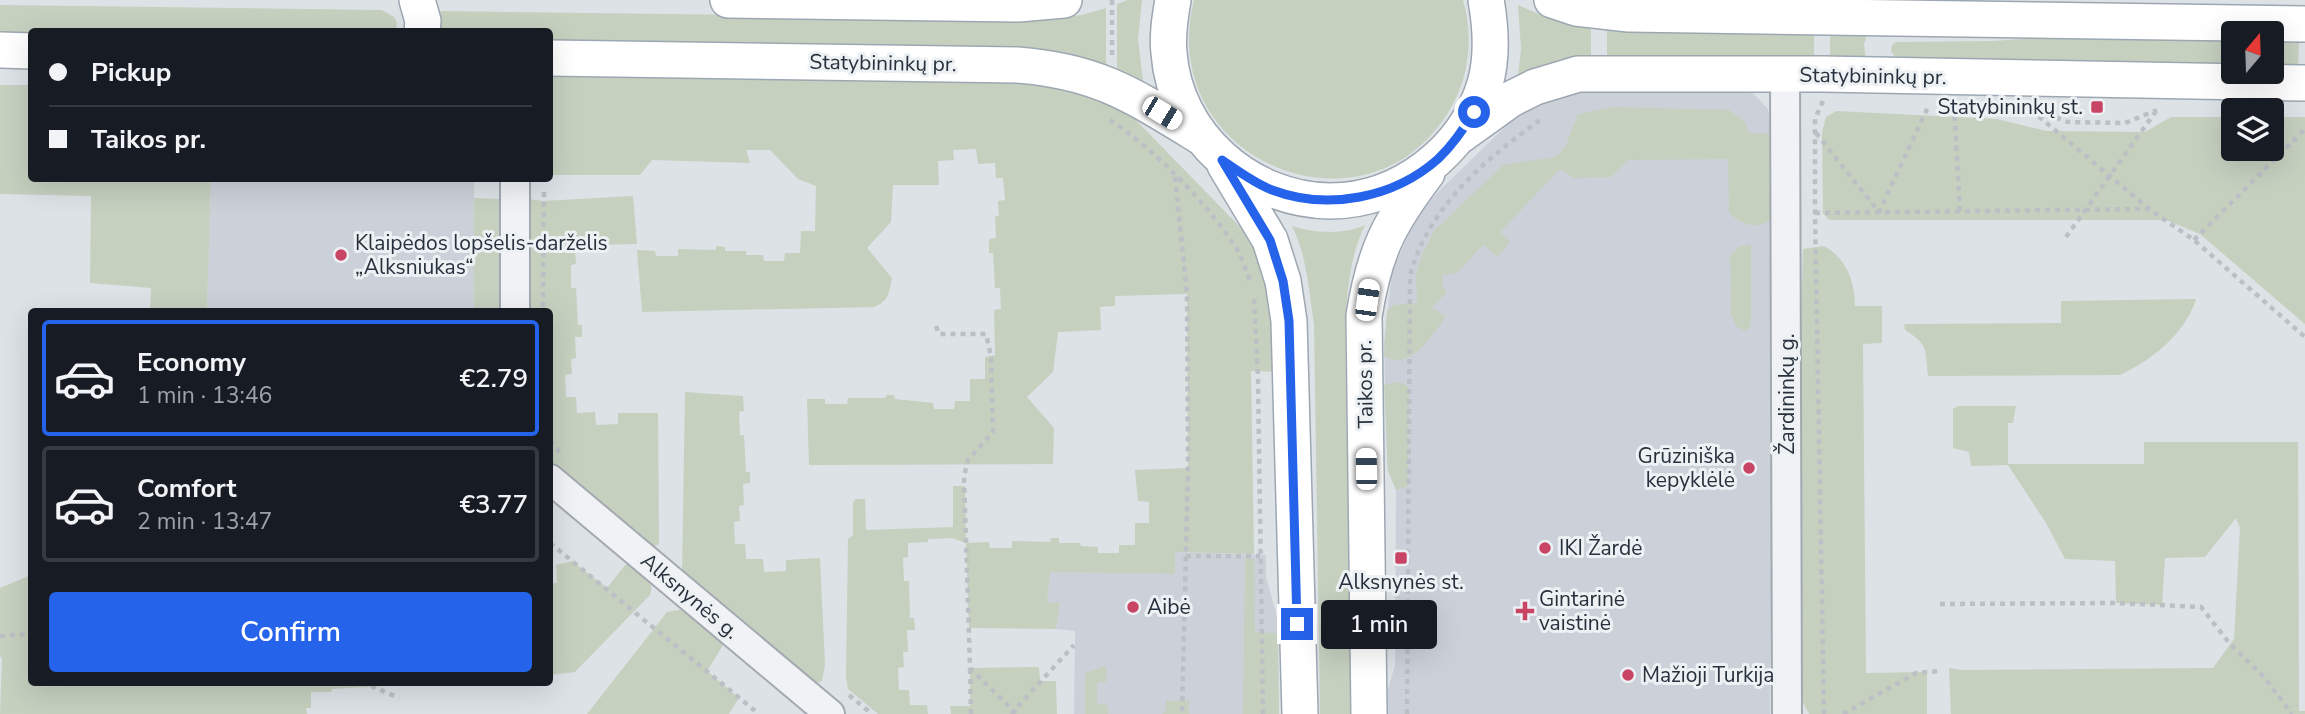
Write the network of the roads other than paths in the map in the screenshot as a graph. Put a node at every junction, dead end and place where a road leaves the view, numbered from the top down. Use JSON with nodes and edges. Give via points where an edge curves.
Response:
{"nodes":[{"id":1,"x":417,"y":0,"type":"edge"},
{"id":2,"x":728,"y":0,"type":"edge"},
{"id":3,"x":1064,"y":0,"type":"edge"},
{"id":4,"x":1173,"y":0,"type":"edge"},
{"id":5,"x":1486,"y":0,"type":"edge"},
{"id":6,"x":1552,"y":0,"type":"edge"},
{"id":7,"x":1899,"y":18,"type":"junction"},
{"id":8,"x":2305,"y":24,"type":"edge"},
{"id":9,"x":423,"y":28,"type":"edge"},
{"id":10,"x":0,"y":50,"type":"edge"},
{"id":11,"x":28,"y":51,"type":"edge"},
{"id":12,"x":553,"y":58,"type":"edge"},
{"id":13,"x":1785,"y":74,"type":"junction"},
{"id":14,"x":1899,"y":76,"type":"junction"},
{"id":15,"x":2305,"y":83,"type":"edge"},
{"id":16,"x":1211,"y":148,"type":"junction"},
{"id":17,"x":1448,"y":148,"type":"junction"},
{"id":18,"x":515,"y":182,"type":"edge"},
{"id":19,"x":515,"y":308,"type":"edge"},
{"id":20,"x":553,"y":482,"type":"edge"},
{"id":21,"x":830,"y":714,"type":"edge"},
{"id":22,"x":1300,"y":714,"type":"edge"},
{"id":23,"x":1369,"y":714,"type":"edge"},
{"id":24,"x":1787,"y":714,"type":"edge"}],
"edges":[{"from":1,"to":9,"type":"main road"},
{"from":2,"to":3,"type":"main road","via":[[1018,4]]},
{"from":4,"to":16,"type":"main road","via":[[1168,53],[1174,83],[1185,111]]},
{"from":5,"to":17,"type":"main road","via":[[1491,25],[1485,84],[1474,112]]},
{"from":6,"to":7,"type":"main road","via":[[1576,9],[1629,14]]},
{"from":7,"to":8,"type":"main road"},
{"from":7,"to":14,"type":"main road","via":[[1880,43],[1886,65]]},
{"from":10,"to":11,"type":"main road"},
{"from":12,"to":16,"type":"main road","name":"Statybininkų pr.","via":[[1052,68],[1112,85]]},
{"from":13,"to":14,"type":"main road","name":"Statybininkų pr."},
{"from":13,"to":17,"type":"main road","name":"Statybininkų pr.","via":[[1578,74],[1523,93]]},
{"from":13,"to":24,"type":"street","name":"Žardininkų g."},
{"from":14,"to":15,"type":"main road","name":"Statybininkų pr."},
{"from":16,"to":17,"type":"main road","name":"Statybininkų pr.","via":[[1246,177],[1272,190],[1330,201],[1388,190],[1415,176]]},
{"from":16,"to":22,"type":"main road","via":[[1270,240],[1283,281],[1289,321]]},
{"from":17,"to":23,"type":"main road","name":"Taikos pr.","via":[[1398,212],[1379,250],[1364,316]]},
{"from":18,"to":19,"type":"street"},
{"from":20,"to":21,"type":"street","name":"Alksnynės g."}]}
